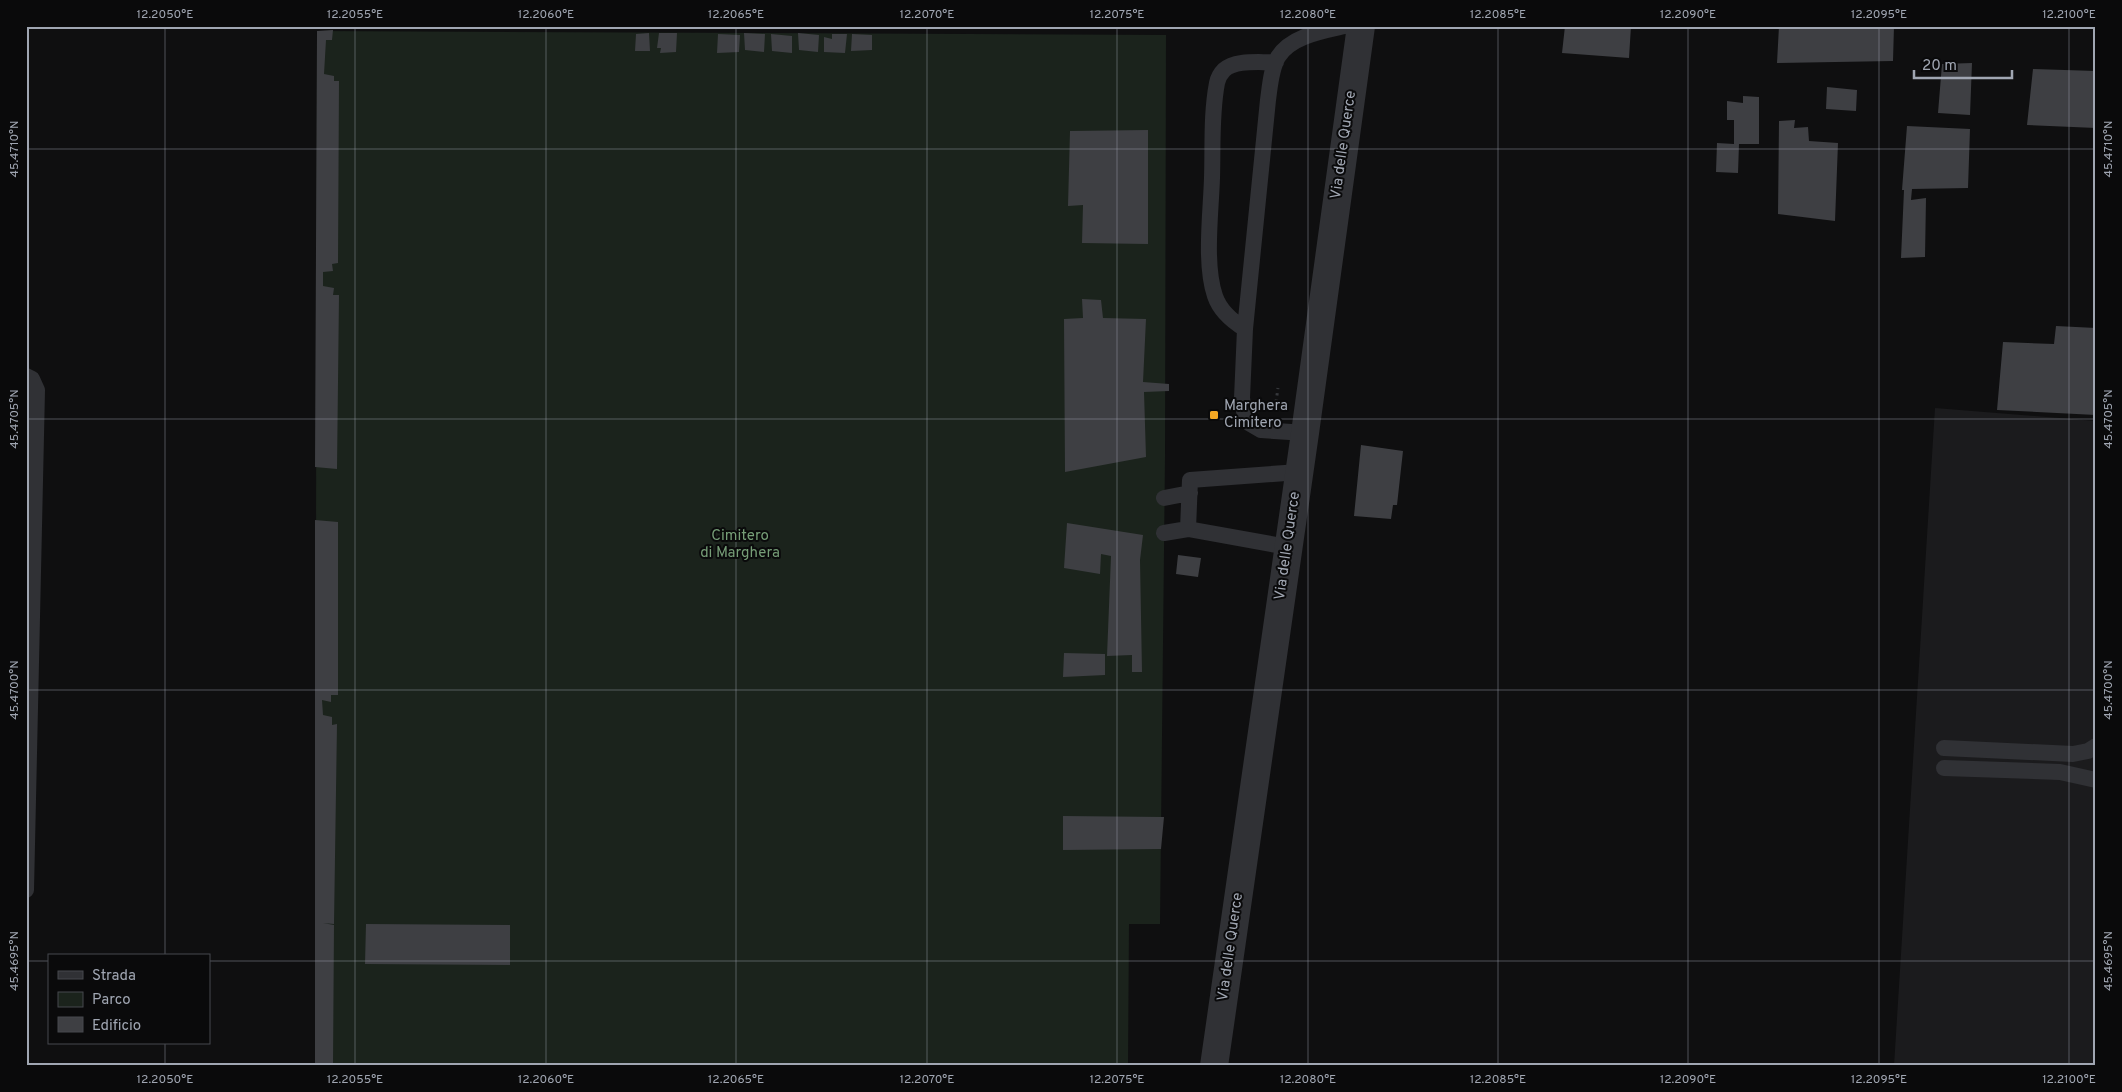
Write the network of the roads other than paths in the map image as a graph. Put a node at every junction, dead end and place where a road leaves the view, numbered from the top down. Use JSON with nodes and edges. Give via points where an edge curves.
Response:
{"nodes":[{"id":1,"x":1345,"y":26,"type":"edge"},
{"id":2,"x":1361,"y":26,"type":"edge"},
{"id":3,"x":1276,"y":62,"type":"junction"},
{"id":4,"x":1246,"y":329,"type":"junction"},
{"id":5,"x":26,"y":376,"type":"edge"},
{"id":6,"x":1305,"y":433,"type":"junction"},
{"id":7,"x":1299,"y":472,"type":"junction"},
{"id":8,"x":1190,"y":493,"type":"junction"},
{"id":9,"x":1164,"y":498,"type":"dead end"},
{"id":10,"x":1188,"y":529,"type":"junction"},
{"id":11,"x":1164,"y":534,"type":"dead end"},
{"id":12,"x":1288,"y":547,"type":"junction"},
{"id":13,"x":2096,"y":746,"type":"edge"},
{"id":14,"x":1944,"y":748,"type":"dead end"},
{"id":15,"x":1944,"y":768,"type":"dead end"},
{"id":16,"x":2096,"y":780,"type":"edge"},
{"id":17,"x":26,"y":890,"type":"edge"},
{"id":18,"x":1214,"y":1066,"type":"edge"}],
"edges":[{"from":1,"to":3,"type":"lane","via":[[1307,36],[1281,53]]},
{"from":2,"to":6,"type":"street","name":"Via delle Querce"},
{"from":3,"to":4,"type":"lane","via":[[1268,100]]},
{"from":3,"to":4,"type":"lane","via":[[1239,64],[1223,71],[1217,83],[1214,106],[1212,282],[1215,297],[1226,314]]},
{"from":4,"to":6,"type":"lane","via":[[1242,398],[1248,422],[1261,430]]},
{"from":5,"to":17,"type":"lane","via":[[32,379],[37,390]]},
{"from":6,"to":7,"type":"street","name":"Via delle Querce"},
{"from":7,"to":8,"type":"lane","via":[[1190,480]]},
{"from":7,"to":12,"type":"street","name":"Via delle Querce"},
{"from":8,"to":9,"type":"lane"},
{"from":8,"to":10,"type":"lane"},
{"from":10,"to":11,"type":"lane"},
{"from":10,"to":12,"type":"lane"},
{"from":12,"to":18,"type":"street","name":"Via delle Querce"},
{"from":13,"to":14,"type":"lane","via":[[2073,754]]},
{"from":15,"to":16,"type":"lane","via":[[2060,772]]}]}
